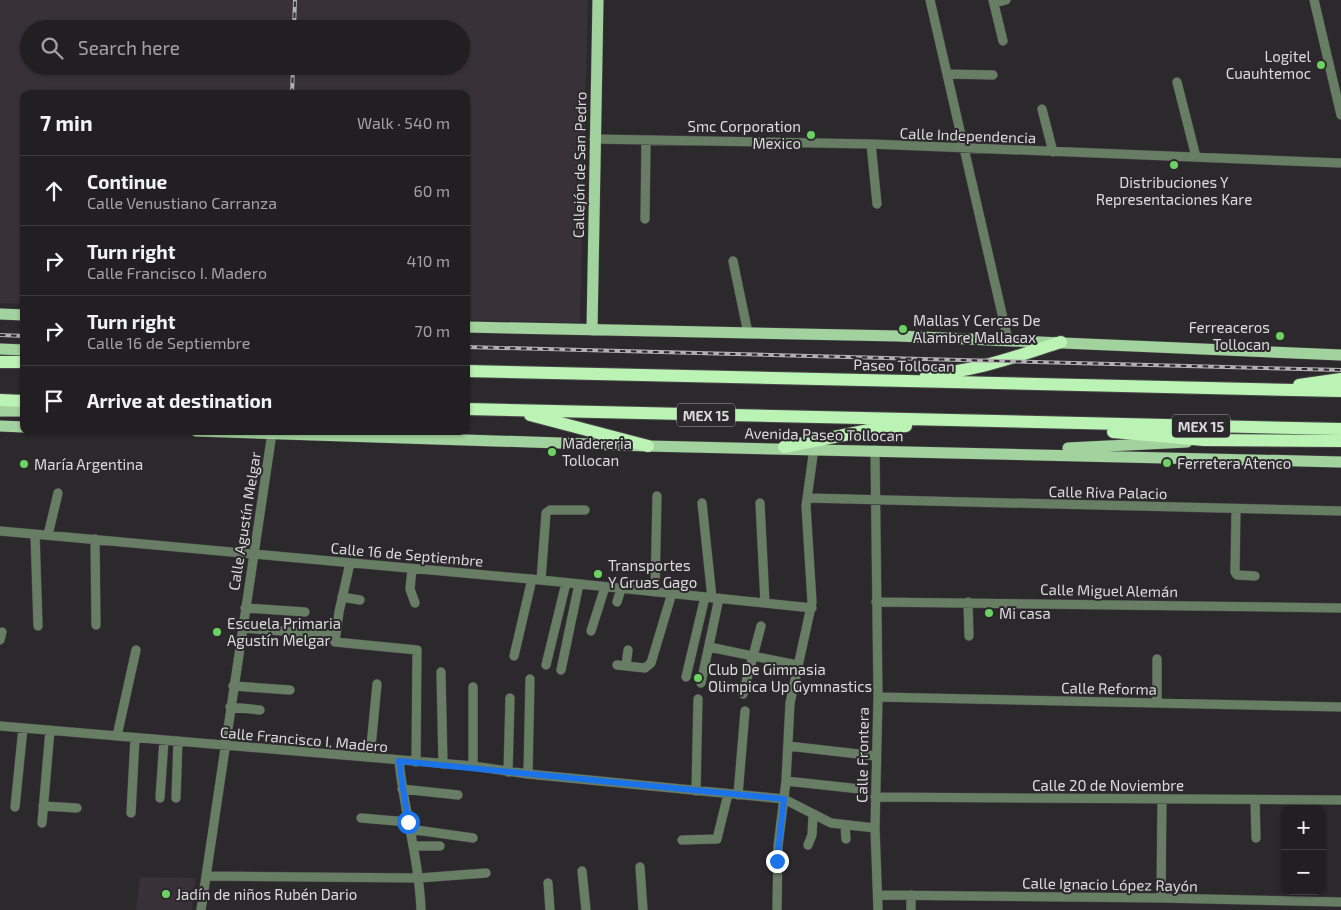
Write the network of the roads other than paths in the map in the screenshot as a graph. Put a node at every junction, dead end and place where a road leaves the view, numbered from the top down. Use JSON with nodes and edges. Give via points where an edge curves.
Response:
{"nodes":[{"id":1,"x":598,"y":0,"type":"edge"},
{"id":2,"x":930,"y":0,"type":"edge"},
{"id":3,"x":1006,"y":0,"type":"edge"},
{"id":4,"x":1314,"y":0,"type":"edge"},
{"id":5,"x":994,"y":2,"type":"edge"},
{"id":6,"x":1003,"y":41,"type":"dead end"},
{"id":7,"x":947,"y":74,"type":"junction"},
{"id":8,"x":993,"y":75,"type":"dead end"},
{"id":9,"x":1177,"y":82,"type":"dead end"},
{"id":10,"x":1042,"y":109,"type":"dead end"},
{"id":11,"x":1341,"y":115,"type":"edge"},
{"id":12,"x":594,"y":139,"type":"junction"},
{"id":13,"x":646,"y":140,"type":"junction"},
{"id":14,"x":871,"y":144,"type":"junction"},
{"id":15,"x":963,"y":148,"type":"junction"},
{"id":16,"x":1053,"y":152,"type":"junction"},
{"id":17,"x":1196,"y":158,"type":"junction"},
{"id":18,"x":1341,"y":163,"type":"edge"},
{"id":19,"x":877,"y":204,"type":"dead end"},
{"id":20,"x":645,"y":219,"type":"dead end"},
{"id":21,"x":733,"y":261,"type":"dead end"},
{"id":22,"x":0,"y":314,"type":"edge"},
{"id":23,"x":20,"y":315,"type":"edge"},
{"id":24,"x":470,"y":327,"type":"edge"},
{"id":25,"x":579,"y":330,"type":"junction"},
{"id":26,"x":592,"y":330,"type":"junction"},
{"id":27,"x":470,"y":333,"type":"edge"},
{"id":28,"x":748,"y":333,"type":"junction"},
{"id":29,"x":1008,"y":340,"type":"junction"},
{"id":30,"x":1060,"y":342,"type":"junction"},
{"id":31,"x":1341,"y":348,"type":"edge"},
{"id":32,"x":0,"y":350,"type":"edge"},
{"id":33,"x":20,"y":350,"type":"edge"},
{"id":34,"x":1282,"y":352,"type":"junction"},
{"id":35,"x":1341,"y":355,"type":"edge"},
{"id":36,"x":0,"y":362,"type":"edge"},
{"id":37,"x":20,"y":362,"type":"edge"},
{"id":38,"x":470,"y":371,"type":"edge"},
{"id":39,"x":816,"y":378,"type":"junction"},
{"id":40,"x":1341,"y":379,"type":"edge"},
{"id":41,"x":1272,"y":390,"type":"junction"},
{"id":42,"x":1341,"y":391,"type":"edge"},
{"id":43,"x":0,"y":400,"type":"edge"},
{"id":44,"x":20,"y":400,"type":"edge"},
{"id":45,"x":470,"y":409,"type":"edge"},
{"id":46,"x":511,"y":410,"type":"junction"},
{"id":47,"x":0,"y":411,"type":"edge"},
{"id":48,"x":20,"y":411,"type":"edge"},
{"id":49,"x":945,"y":420,"type":"junction"},
{"id":50,"x":1061,"y":423,"type":"junction"},
{"id":51,"x":0,"y":426,"type":"edge"},
{"id":52,"x":20,"y":427,"type":"edge"},
{"id":53,"x":1341,"y":429,"type":"edge"},
{"id":54,"x":269,"y":435,"type":"edge"},
{"id":55,"x":350,"y":435,"type":"edge"},
{"id":56,"x":1204,"y":440,"type":"junction"},
{"id":57,"x":1341,"y":441,"type":"edge"},
{"id":58,"x":648,"y":446,"type":"junction"},
{"id":59,"x":784,"y":447,"type":"junction"},
{"id":60,"x":814,"y":448,"type":"junction"},
{"id":61,"x":875,"y":450,"type":"junction"},
{"id":62,"x":1025,"y":454,"type":"junction"},
{"id":63,"x":1341,"y":455,"type":"edge"},
{"id":64,"x":1285,"y":459,"type":"junction"},
{"id":65,"x":1341,"y":462,"type":"edge"},
{"id":66,"x":58,"y":494,"type":"dead end"},
{"id":67,"x":657,"y":496,"type":"dead end"},
{"id":68,"x":807,"y":498,"type":"junction"},
{"id":69,"x":875,"y":500,"type":"junction"},
{"id":70,"x":702,"y":503,"type":"dead end"},
{"id":71,"x":760,"y":503,"type":"dead end"},
{"id":72,"x":1236,"y":509,"type":"junction"},
{"id":73,"x":585,"y":510,"type":"dead end"},
{"id":74,"x":1341,"y":511,"type":"edge"},
{"id":75,"x":0,"y":531,"type":"edge"},
{"id":76,"x":35,"y":534,"type":"junction"},
{"id":77,"x":48,"y":535,"type":"junction"},
{"id":78,"x":95,"y":539,"type":"junction"},
{"id":79,"x":254,"y":553,"type":"junction"},
{"id":80,"x":350,"y":563,"type":"junction"},
{"id":81,"x":412,"y":568,"type":"junction"},
{"id":82,"x":1255,"y":576,"type":"dead end"},
{"id":83,"x":537,"y":580,"type":"junction"},
{"id":84,"x":566,"y":583,"type":"junction"},
{"id":85,"x":579,"y":584,"type":"junction"},
{"id":86,"x":605,"y":587,"type":"junction"},
{"id":87,"x":621,"y":589,"type":"junction"},
{"id":88,"x":655,"y":592,"type":"junction"},
{"id":89,"x":672,"y":593,"type":"junction"},
{"id":90,"x":342,"y":597,"type":"junction"},
{"id":91,"x":712,"y":598,"type":"junction"},
{"id":92,"x":360,"y":600,"type":"dead end"},
{"id":93,"x":415,"y":602,"type":"dead end"},
{"id":94,"x":617,"y":602,"type":"dead end"},
{"id":95,"x":765,"y":602,"type":"junction"},
{"id":96,"x":876,"y":602,"type":"junction"},
{"id":97,"x":968,"y":602,"type":"junction"},
{"id":98,"x":245,"y":608,"type":"junction"},
{"id":99,"x":812,"y":608,"type":"junction"},
{"id":100,"x":1341,"y":608,"type":"edge"},
{"id":101,"x":305,"y":612,"type":"dead end"},
{"id":102,"x":96,"y":625,"type":"dead end"},
{"id":103,"x":38,"y":626,"type":"dead end"},
{"id":104,"x":761,"y":626,"type":"dead end"},
{"id":105,"x":242,"y":628,"type":"junction"},
{"id":106,"x":591,"y":631,"type":"dead end"},
{"id":107,"x":335,"y":635,"type":"junction"},
{"id":108,"x":969,"y":636,"type":"dead end"},
{"id":109,"x":709,"y":647,"type":"junction"},
{"id":110,"x":136,"y":650,"type":"dead end"},
{"id":111,"x":628,"y":650,"type":"dead end"},
{"id":112,"x":514,"y":656,"type":"dead end"},
{"id":113,"x":752,"y":656,"type":"junction"},
{"id":114,"x":1158,"y":659,"type":"dead end"},
{"id":115,"x":797,"y":664,"type":"junction"},
{"id":116,"x":546,"y":665,"type":"dead end"},
{"id":117,"x":561,"y":670,"type":"dead end"},
{"id":118,"x":441,"y":672,"type":"dead end"},
{"id":119,"x":686,"y":677,"type":"dead end"},
{"id":120,"x":530,"y":678,"type":"dead end"},
{"id":121,"x":701,"y":683,"type":"dead end"},
{"id":122,"x":377,"y":684,"type":"dead end"},
{"id":123,"x":233,"y":686,"type":"junction"},
{"id":124,"x":473,"y":687,"type":"dead end"},
{"id":125,"x":290,"y":690,"type":"dead end"},
{"id":126,"x":742,"y":694,"type":"dead end"},
{"id":127,"x":878,"y":697,"type":"junction"},
{"id":128,"x":510,"y":698,"type":"dead end"},
{"id":129,"x":698,"y":699,"type":"dead end"},
{"id":130,"x":1157,"y":703,"type":"junction"},
{"id":131,"x":1341,"y":706,"type":"edge"},
{"id":132,"x":230,"y":707,"type":"junction"},
{"id":133,"x":260,"y":710,"type":"dead end"},
{"id":134,"x":745,"y":711,"type":"dead end"},
{"id":135,"x":0,"y":726,"type":"edge"},
{"id":136,"x":24,"y":728,"type":"junction"},
{"id":137,"x":50,"y":730,"type":"junction"},
{"id":138,"x":118,"y":736,"type":"junction"},
{"id":139,"x":136,"y":738,"type":"junction"},
{"id":140,"x":164,"y":740,"type":"junction"},
{"id":141,"x":178,"y":741,"type":"junction"},
{"id":142,"x":224,"y":745,"type":"junction"},
{"id":143,"x":788,"y":746,"type":"junction"},
{"id":144,"x":876,"y":756,"type":"junction"},
{"id":145,"x":370,"y":758,"type":"junction"},
{"id":146,"x":399,"y":761,"type":"junction"},
{"id":147,"x":416,"y":762,"type":"junction"},
{"id":148,"x":443,"y":764,"type":"junction"},
{"id":149,"x":473,"y":766,"type":"junction"},
{"id":150,"x":508,"y":772,"type":"junction"},
{"id":151,"x":528,"y":774,"type":"junction"},
{"id":152,"x":786,"y":781,"type":"junction"},
{"id":153,"x":402,"y":789,"type":"junction"},
{"id":154,"x":860,"y":790,"type":"dead end"},
{"id":155,"x":696,"y":791,"type":"junction"},
{"id":156,"x":458,"y":795,"type":"dead end"},
{"id":157,"x":733,"y":795,"type":"junction"},
{"id":158,"x":875,"y":797,"type":"junction"},
{"id":159,"x":160,"y":798,"type":"dead end"},
{"id":160,"x":176,"y":798,"type":"dead end"},
{"id":161,"x":784,"y":799,"type":"junction"},
{"id":162,"x":1162,"y":799,"type":"junction"},
{"id":163,"x":1255,"y":800,"type":"junction"},
{"id":164,"x":1341,"y":800,"type":"edge"},
{"id":165,"x":44,"y":806,"type":"junction"},
{"id":166,"x":15,"y":807,"type":"dead end"},
{"id":167,"x":77,"y":808,"type":"dead end"},
{"id":168,"x":131,"y":814,"type":"dead end"},
{"id":169,"x":813,"y":815,"type":"junction"},
{"id":170,"x":361,"y":818,"type":"dead end"},
{"id":171,"x":42,"y":824,"type":"dead end"},
{"id":172,"x":408,"y":825,"type":"junction"},
{"id":173,"x":845,"y":826,"type":"junction"},
{"id":174,"x":875,"y":828,"type":"junction"},
{"id":175,"x":473,"y":838,"type":"dead end"},
{"id":176,"x":1256,"y":838,"type":"dead end"},
{"id":177,"x":846,"y":839,"type":"dead end"},
{"id":178,"x":682,"y":840,"type":"dead end"},
{"id":179,"x":808,"y":845,"type":"dead end"},
{"id":180,"x":413,"y":846,"type":"junction"},
{"id":181,"x":440,"y":846,"type":"dead end"},
{"id":182,"x":640,"y":867,"type":"dead end"},
{"id":183,"x":582,"y":871,"type":"dead end"},
{"id":184,"x":486,"y":873,"type":"dead end"},
{"id":185,"x":207,"y":876,"type":"junction"},
{"id":186,"x":419,"y":878,"type":"junction"},
{"id":187,"x":548,"y":883,"type":"dead end"},
{"id":188,"x":878,"y":895,"type":"junction"},
{"id":189,"x":911,"y":895,"type":"junction"},
{"id":190,"x":1161,"y":898,"type":"junction"},
{"id":191,"x":1341,"y":902,"type":"edge"},
{"id":192,"x":201,"y":910,"type":"edge"},
{"id":193,"x":421,"y":910,"type":"edge"},
{"id":194,"x":550,"y":910,"type":"edge"},
{"id":195,"x":586,"y":910,"type":"edge"},
{"id":196,"x":643,"y":910,"type":"edge"},
{"id":197,"x":777,"y":910,"type":"edge"},
{"id":198,"x":878,"y":910,"type":"edge"},
{"id":199,"x":911,"y":910,"type":"edge"}],
"edges":[{"from":1,"to":12,"type":"main road","name":"Callejón de San Pedro"},
{"from":2,"to":7,"type":"street"},
{"from":3,"to":5,"type":"street"},
{"from":4,"to":11,"type":"street"},
{"from":5,"to":6,"type":"street"},
{"from":7,"to":8,"type":"street"},
{"from":7,"to":15,"type":"street"},
{"from":9,"to":17,"type":"street"},
{"from":10,"to":16,"type":"street"},
{"from":12,"to":13,"type":"street","name":"Calle Independencia"},
{"from":12,"to":26,"type":"main road","name":"Callejón de San Pedro"},
{"from":13,"to":14,"type":"street","name":"Calle Independencia"},
{"from":13,"to":20,"type":"street"},
{"from":14,"to":15,"type":"street","name":"Calle Independencia"},
{"from":14,"to":19,"type":"street"},
{"from":15,"to":16,"type":"street","name":"Calle Independencia"},
{"from":15,"to":29,"type":"street"},
{"from":16,"to":17,"type":"street","name":"Calle Independencia"},
{"from":17,"to":18,"type":"street","name":"Calle Independencia"},
{"from":21,"to":28,"type":"street"},
{"from":22,"to":23,"type":"main road"},
{"from":24,"to":25,"type":"main road"},
{"from":25,"to":26,"type":"main road"},
{"from":25,"to":27,"type":"main road","via":[[557,334]]},
{"from":26,"to":28,"type":"main road"},
{"from":28,"to":29,"type":"main road"},
{"from":29,"to":30,"type":"main road"},
{"from":30,"to":34,"type":"main road"},
{"from":30,"to":39,"type":"highway","via":[[1002,361],[955,371]]},
{"from":31,"to":34,"type":"main road","via":[[1307,347]]},
{"from":32,"to":33,"type":"main road"},
{"from":34,"to":35,"type":"main road"},
{"from":36,"to":37,"type":"highway"},
{"from":38,"to":39,"type":"highway","name":"Paseo Tollocan"},
{"from":39,"to":41,"type":"highway","name":"Paseo Tollocan"},
{"from":40,"to":41,"type":"highway"},
{"from":41,"to":42,"type":"highway","name":"Paseo Tollocan"},
{"from":43,"to":44,"type":"highway"},
{"from":45,"to":46,"type":"highway","number":"MEX 15"},
{"from":46,"to":49,"type":"highway","number":"MEX 15"},
{"from":46,"to":58,"type":"highway"},
{"from":47,"to":48,"type":"main road"},
{"from":49,"to":50,"type":"highway","number":"MEX 15"},
{"from":49,"to":59,"type":"highway","via":[[869,430]]},
{"from":50,"to":53,"type":"highway","number":"MEX 15"},
{"from":50,"to":56,"type":"highway"},
{"from":51,"to":52,"type":"main road"},
{"from":54,"to":79,"type":"street","name":"Calle Agustín Melgar"},
{"from":55,"to":58,"type":"main road","name":"Avenida Paseo Tollocan"},
{"from":56,"to":57,"type":"highway"},
{"from":56,"to":62,"type":"main road","via":[[1051,448]]},
{"from":58,"to":59,"type":"main road","name":"Avenida Paseo Tollocan"},
{"from":59,"to":60,"type":"main road","name":"Avenida Paseo Tollocan"},
{"from":60,"to":61,"type":"main road","name":"Avenida Paseo Tollocan"},
{"from":60,"to":68,"type":"street"},
{"from":61,"to":62,"type":"main road","name":"Avenida Paseo Tollocan"},
{"from":61,"to":69,"type":"street","name":"Calle Frontera"},
{"from":62,"to":64,"type":"main road","name":"Avenida Paseo Tollocan"},
{"from":63,"to":64,"type":"main road","name":"Avenida Paseo Tollocan"},
{"from":64,"to":65,"type":"main road","name":"Avenida Paseo Tollocan"},
{"from":66,"to":77,"type":"street"},
{"from":67,"to":88,"type":"street"},
{"from":68,"to":69,"type":"street","name":"Calle Riva Palacio"},
{"from":68,"to":99,"type":"street"},
{"from":69,"to":72,"type":"street","name":"Calle Riva Palacio"},
{"from":69,"to":96,"type":"street","name":"Calle Frontera"},
{"from":70,"to":91,"type":"street"},
{"from":71,"to":95,"type":"street"},
{"from":72,"to":74,"type":"street","name":"Calle Riva Palacio"},
{"from":72,"to":82,"type":"street","via":[[1235,572],[1237,575]]},
{"from":73,"to":83,"type":"street","via":[[550,510],[546,513]]},
{"from":75,"to":76,"type":"street","name":"Calle 16 de Septiembre"},
{"from":76,"to":77,"type":"street","name":"Calle 16 de Septiembre"},
{"from":76,"to":103,"type":"street"},
{"from":77,"to":78,"type":"street","name":"Calle 16 de Septiembre"},
{"from":78,"to":79,"type":"street","name":"Calle 16 de Septiembre"},
{"from":78,"to":102,"type":"street"},
{"from":79,"to":80,"type":"street","name":"Calle 16 de Septiembre"},
{"from":79,"to":98,"type":"street","name":"Calle Agustín Melgar"},
{"from":80,"to":81,"type":"street","name":"Calle 16 de Septiembre"},
{"from":80,"to":90,"type":"street"},
{"from":81,"to":83,"type":"street","name":"Calle 16 de Septiembre"},
{"from":81,"to":93,"type":"street","via":[[410,590]]},
{"from":83,"to":84,"type":"street","name":"Calle 16 de Septiembre"},
{"from":83,"to":112,"type":"street"},
{"from":84,"to":85,"type":"street","name":"Calle 16 de Septiembre"},
{"from":84,"to":116,"type":"street"},
{"from":85,"to":86,"type":"street","name":"Calle 16 de Septiembre"},
{"from":85,"to":117,"type":"street"},
{"from":86,"to":87,"type":"street","name":"Calle 16 de Septiembre"},
{"from":86,"to":106,"type":"street"},
{"from":87,"to":88,"type":"street","name":"Calle 16 de Septiembre"},
{"from":87,"to":94,"type":"street"},
{"from":88,"to":89,"type":"street","name":"Calle 16 de Septiembre"},
{"from":89,"to":91,"type":"street","name":"Calle 16 de Septiembre"},
{"from":89,"to":111,"type":"street","via":[[651,663],[645,668],[621,666]]},
{"from":90,"to":92,"type":"street"},
{"from":90,"to":107,"type":"street"},
{"from":91,"to":95,"type":"street","name":"Calle 16 de Septiembre"},
{"from":91,"to":109,"type":"street"},
{"from":91,"to":119,"type":"street"},
{"from":95,"to":99,"type":"street","name":"Calle 16 de Septiembre"},
{"from":96,"to":97,"type":"street","name":"Calle Miguel Alemán"},
{"from":96,"to":127,"type":"street","name":"Calle Frontera"},
{"from":97,"to":100,"type":"street","name":"Calle Miguel Alemán"},
{"from":97,"to":108,"type":"street"},
{"from":98,"to":101,"type":"street"},
{"from":98,"to":105,"type":"street","name":"Calle Agustín Melgar"},
{"from":99,"to":115,"type":"street"},
{"from":104,"to":113,"type":"street"},
{"from":105,"to":107,"type":"street"},
{"from":105,"to":123,"type":"street","name":"Calle Agustín Melgar"},
{"from":107,"to":147,"type":"street","via":[[336,643],[417,650]]},
{"from":109,"to":113,"type":"street"},
{"from":109,"to":121,"type":"street"},
{"from":110,"to":138,"type":"street"},
{"from":113,"to":115,"type":"street"},
{"from":113,"to":126,"type":"street"},
{"from":114,"to":130,"type":"street"},
{"from":115,"to":143,"type":"street","via":[[790,702]]},
{"from":118,"to":148,"type":"street"},
{"from":120,"to":151,"type":"street"},
{"from":122,"to":145,"type":"street"},
{"from":123,"to":125,"type":"street"},
{"from":123,"to":132,"type":"street","name":"Calle Agustín Melgar"},
{"from":124,"to":149,"type":"street"},
{"from":127,"to":130,"type":"street","name":"Calle Reforma"},
{"from":127,"to":144,"type":"street","name":"Calle Frontera"},
{"from":128,"to":150,"type":"street"},
{"from":129,"to":155,"type":"street"},
{"from":130,"to":131,"type":"street","name":"Calle Reforma"},
{"from":132,"to":133,"type":"street"},
{"from":132,"to":142,"type":"street","name":"Calle Agustín Melgar"},
{"from":134,"to":157,"type":"street"},
{"from":135,"to":136,"type":"street","name":"Calle Francisco I. Madero"},
{"from":136,"to":137,"type":"street","name":"Calle Francisco I. Madero"},
{"from":136,"to":166,"type":"street"},
{"from":137,"to":138,"type":"street","name":"Calle Francisco I. Madero"},
{"from":137,"to":165,"type":"street"},
{"from":138,"to":139,"type":"street","name":"Calle Francisco I. Madero"},
{"from":139,"to":140,"type":"street","name":"Calle Francisco I. Madero"},
{"from":139,"to":168,"type":"street"},
{"from":140,"to":141,"type":"street","name":"Calle Francisco I. Madero"},
{"from":140,"to":159,"type":"street"},
{"from":141,"to":142,"type":"street","name":"Calle Francisco I. Madero"},
{"from":141,"to":160,"type":"street"},
{"from":142,"to":145,"type":"street","name":"Calle Francisco I. Madero"},
{"from":142,"to":185,"type":"street","name":"Calle Agustín Melgar"},
{"from":143,"to":144,"type":"street"},
{"from":143,"to":152,"type":"street"},
{"from":144,"to":158,"type":"street","name":"Calle Frontera"},
{"from":145,"to":146,"type":"street","name":"Calle Francisco I. Madero"},
{"from":146,"to":147,"type":"street","name":"Calle Francisco I. Madero"},
{"from":146,"to":153,"type":"street"},
{"from":147,"to":148,"type":"street","name":"Calle Francisco I. Madero"},
{"from":148,"to":149,"type":"street","name":"Calle Francisco I. Madero"},
{"from":149,"to":150,"type":"street","name":"Calle Francisco I. Madero"},
{"from":150,"to":151,"type":"street","name":"Calle Francisco I. Madero"},
{"from":151,"to":155,"type":"street","name":"Calle Francisco I. Madero"},
{"from":152,"to":154,"type":"street"},
{"from":152,"to":161,"type":"street"},
{"from":153,"to":156,"type":"street"},
{"from":153,"to":172,"type":"street"},
{"from":155,"to":157,"type":"street","name":"Calle Francisco I. Madero"},
{"from":157,"to":161,"type":"street","name":"Calle Francisco I. Madero"},
{"from":157,"to":178,"type":"street","via":[[717,839]]},
{"from":158,"to":162,"type":"street","name":"Calle 20 de Noviembre"},
{"from":158,"to":174,"type":"street","name":"Calle Frontera"},
{"from":161,"to":169,"type":"street","name":"Calle Francisco I. Madero"},
{"from":161,"to":197,"type":"street","via":[[778,846]]},
{"from":162,"to":163,"type":"street","name":"Calle 20 de Noviembre"},
{"from":162,"to":190,"type":"street"},
{"from":163,"to":164,"type":"street","name":"Calle 20 de Noviembre"},
{"from":163,"to":176,"type":"street"},
{"from":165,"to":167,"type":"street"},
{"from":165,"to":171,"type":"street"},
{"from":169,"to":173,"type":"street","name":"Calle Francisco I. Madero","via":[[831,824]]},
{"from":169,"to":179,"type":"street"},
{"from":170,"to":172,"type":"street"},
{"from":172,"to":175,"type":"street"},
{"from":172,"to":180,"type":"street"},
{"from":173,"to":174,"type":"street","name":"Calle Francisco I. Madero"},
{"from":173,"to":177,"type":"street"},
{"from":174,"to":188,"type":"street","name":"Calle Frontera"},
{"from":180,"to":181,"type":"street"},
{"from":180,"to":186,"type":"street"},
{"from":182,"to":196,"type":"street"},
{"from":183,"to":195,"type":"street"},
{"from":184,"to":186,"type":"street"},
{"from":185,"to":186,"type":"street"},
{"from":185,"to":192,"type":"street","name":"Calle Agustín Melgar"},
{"from":186,"to":193,"type":"street"},
{"from":187,"to":194,"type":"street"},
{"from":188,"to":189,"type":"street","name":"Calle Ignacio López Rayón"},
{"from":188,"to":198,"type":"street","name":"Calle Frontera"},
{"from":189,"to":190,"type":"street","name":"Calle Ignacio López Rayón"},
{"from":189,"to":199,"type":"street"},
{"from":190,"to":191,"type":"street","name":"Calle Ignacio López Rayón"}]}
